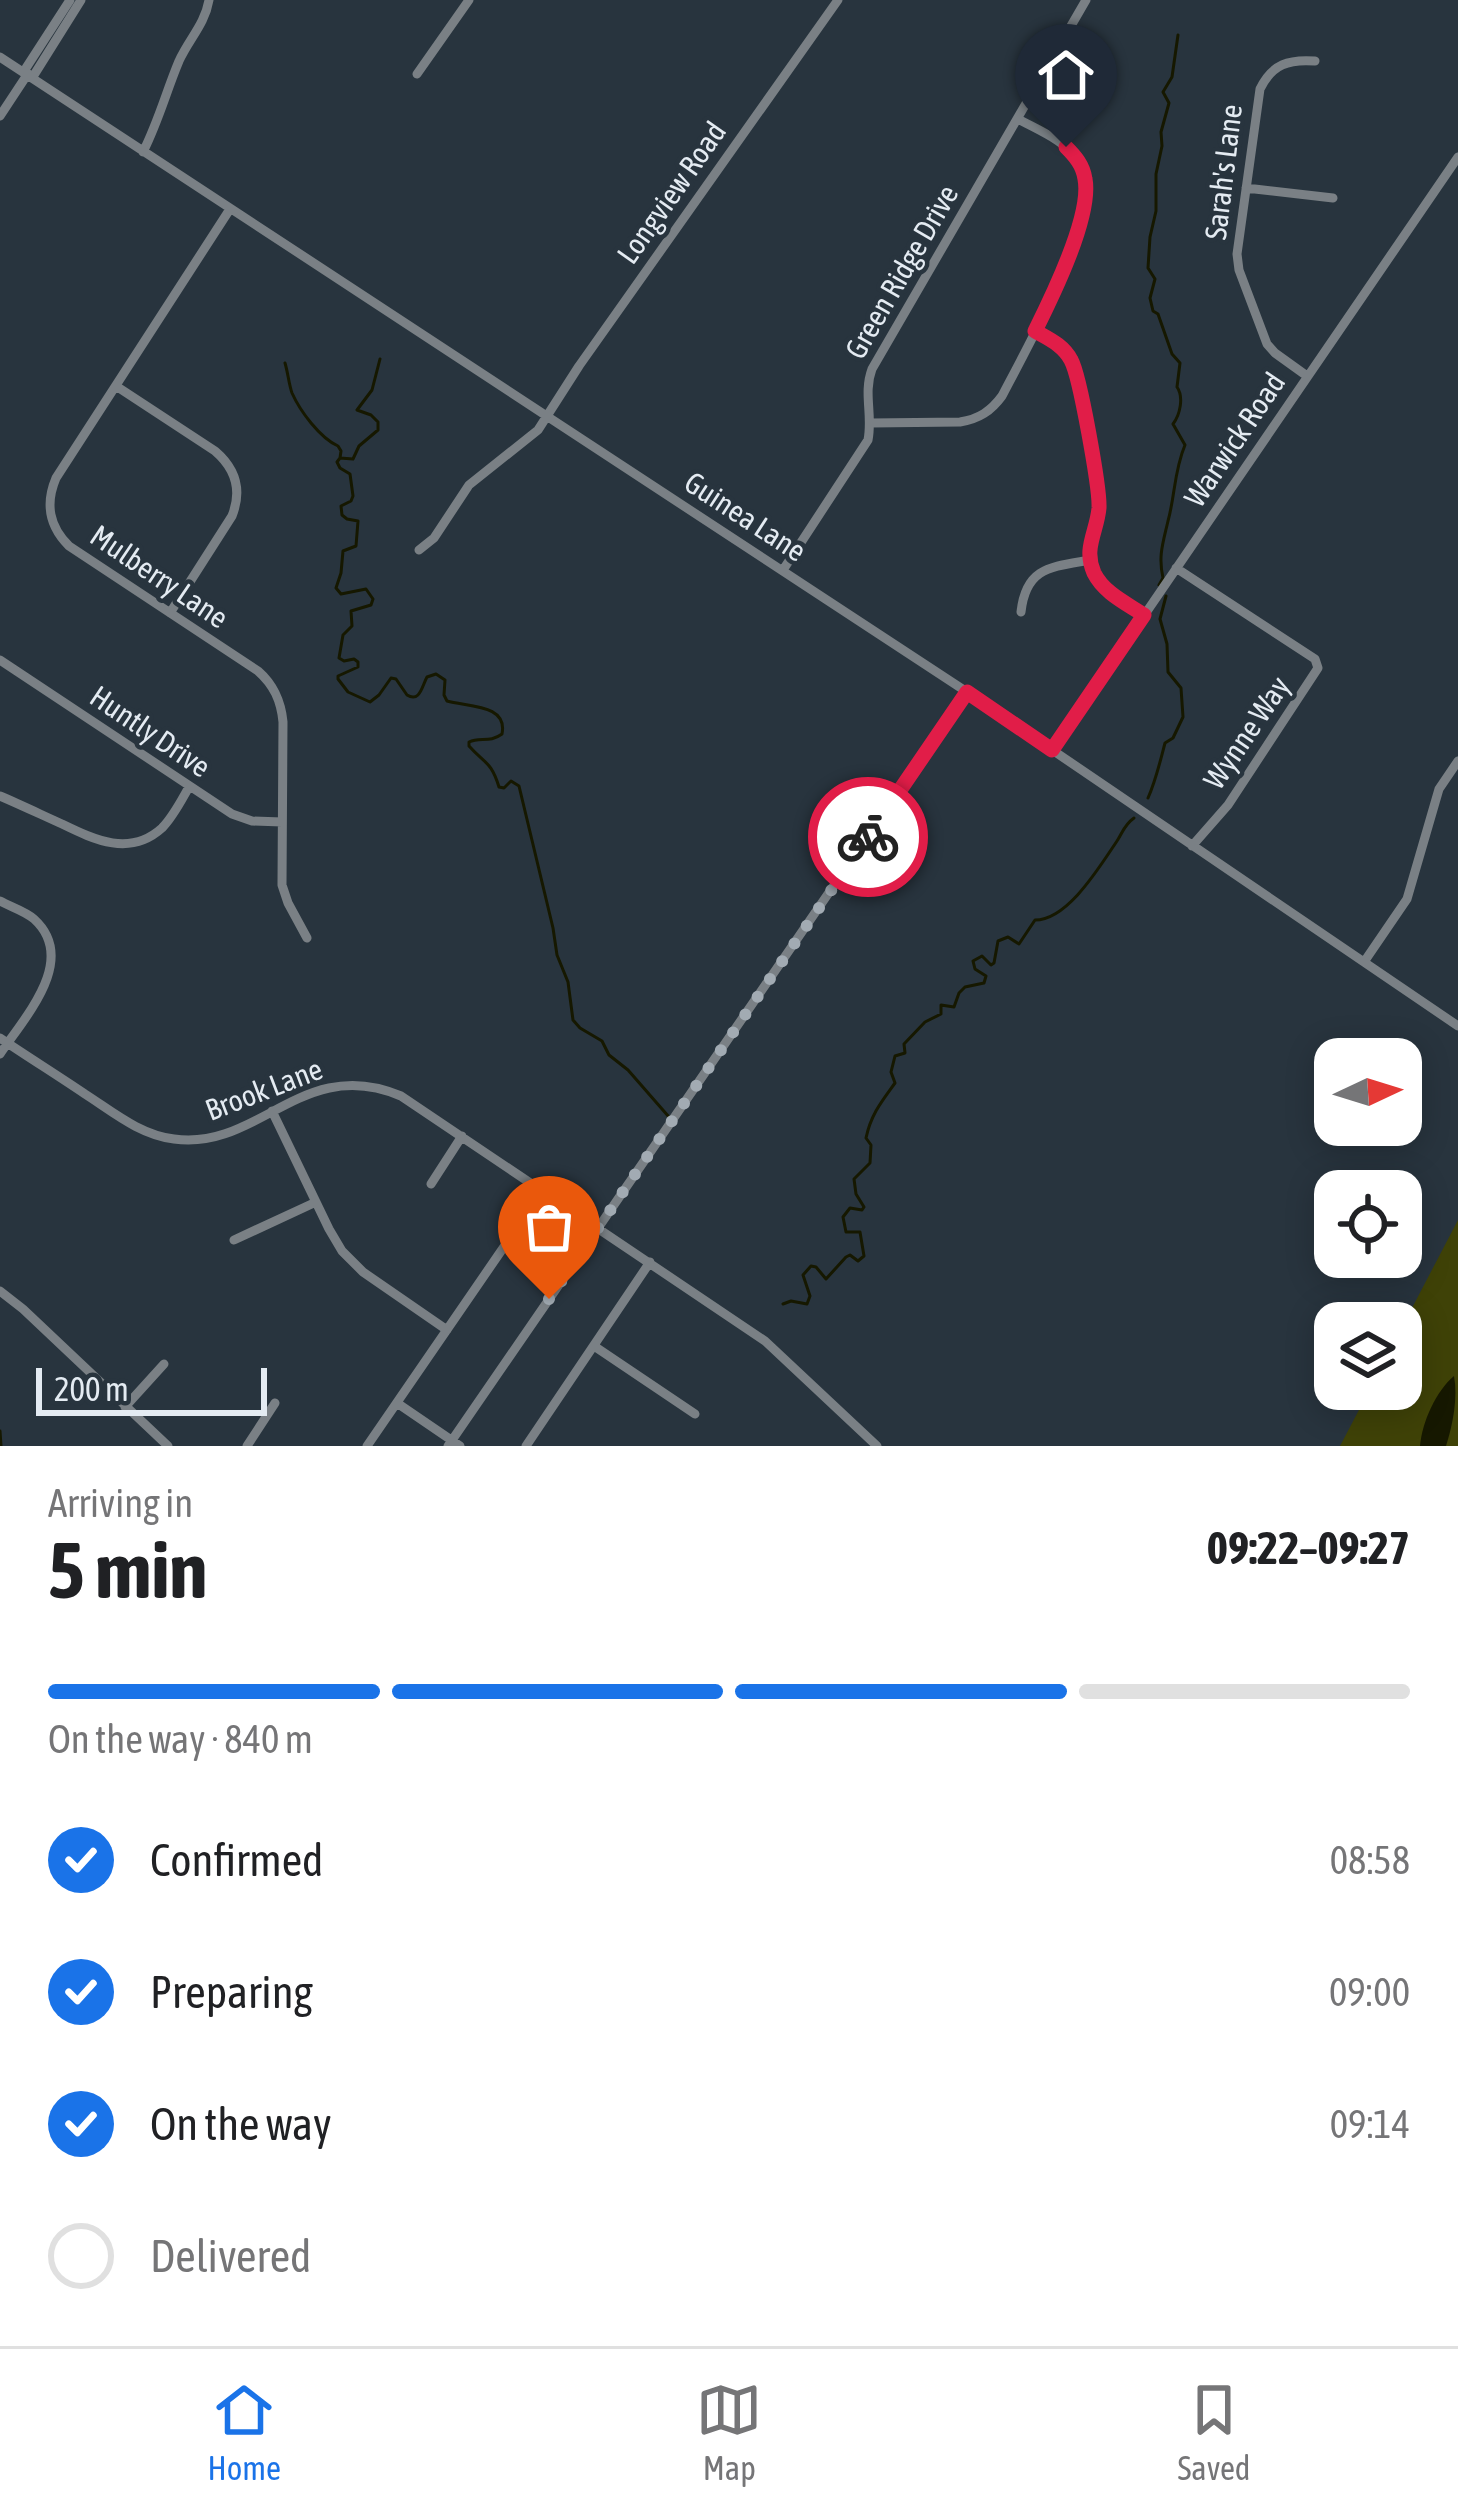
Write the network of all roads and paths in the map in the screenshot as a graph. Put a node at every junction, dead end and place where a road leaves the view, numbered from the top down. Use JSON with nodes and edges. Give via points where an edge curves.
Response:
{"nodes":[{"id":1,"x":70,"y":0,"type":"edge"},
{"id":2,"x":81,"y":0,"type":"edge"},
{"id":3,"x":209,"y":0,"type":"edge"},
{"id":4,"x":469,"y":0,"type":"edge"},
{"id":5,"x":838,"y":0,"type":"edge"},
{"id":6,"x":1086,"y":0,"type":"edge"},
{"id":7,"x":51,"y":38,"type":"junction"},
{"id":8,"x":0,"y":58,"type":"edge"},
{"id":9,"x":1315,"y":61,"type":"dead end"},
{"id":10,"x":417,"y":74,"type":"dead end"},
{"id":11,"x":27,"y":75,"type":"junction"},
{"id":12,"x":0,"y":116,"type":"edge"},
{"id":13,"x":1018,"y":119,"type":"junction"},
{"id":14,"x":143,"y":152,"type":"junction"},
{"id":15,"x":1458,"y":158,"type":"edge"},
{"id":16,"x":1246,"y":188,"type":"junction"},
{"id":17,"x":1333,"y":198,"type":"dead end"},
{"id":18,"x":230,"y":209,"type":"junction"},
{"id":19,"x":1035,"y":331,"type":"junction"},
{"id":20,"x":1307,"y":376,"type":"junction"},
{"id":21,"x":116,"y":386,"type":"junction"},
{"id":22,"x":547,"y":415,"type":"junction"},
{"id":23,"x":871,"y":423,"type":"junction"},
{"id":24,"x":419,"y":550,"type":"dead end"},
{"id":25,"x":1090,"y":560,"type":"junction"},
{"id":26,"x":1176,"y":568,"type":"junction"},
{"id":27,"x":783,"y":570,"type":"junction"},
{"id":28,"x":1022,"y":612,"type":"dead end"},
{"id":29,"x":170,"y":613,"type":"junction"},
{"id":30,"x":1144,"y":615,"type":"junction"},
{"id":31,"x":0,"y":660,"type":"edge"},
{"id":32,"x":967,"y":692,"type":"junction"},
{"id":33,"x":1052,"y":750,"type":"junction"},
{"id":34,"x":1458,"y":761,"type":"edge"},
{"id":35,"x":189,"y":788,"type":"junction"},
{"id":36,"x":0,"y":796,"type":"edge"},
{"id":37,"x":281,"y":822,"type":"junction"},
{"id":38,"x":1192,"y":846,"type":"junction"},
{"id":39,"x":0,"y":901,"type":"edge"},
{"id":40,"x":307,"y":938,"type":"dead end"},
{"id":41,"x":1364,"y":962,"type":"junction"},
{"id":42,"x":1458,"y":1026,"type":"edge"},
{"id":43,"x":4,"y":1041,"type":"edge"},
{"id":44,"x":0,"y":1054,"type":"edge"},
{"id":45,"x":272,"y":1111,"type":"junction"},
{"id":46,"x":462,"y":1136,"type":"junction"},
{"id":47,"x":430,"y":1184,"type":"dead end"},
{"id":48,"x":543,"y":1190,"type":"junction"},
{"id":49,"x":316,"y":1202,"type":"junction"},
{"id":50,"x":598,"y":1228,"type":"junction"},
{"id":51,"x":235,"y":1240,"type":"dead end"},
{"id":52,"x":650,"y":1262,"type":"junction"},
{"id":53,"x":0,"y":1291,"type":"edge"},
{"id":54,"x":447,"y":1330,"type":"junction"},
{"id":55,"x":594,"y":1346,"type":"junction"},
{"id":56,"x":164,"y":1364,"type":"dead end"},
{"id":57,"x":275,"y":1403,"type":"dead end"},
{"id":58,"x":397,"y":1403,"type":"junction"},
{"id":59,"x":125,"y":1406,"type":"junction"},
{"id":60,"x":695,"y":1414,"type":"dead end"},
{"id":61,"x":453,"y":1444,"type":"edge"},
{"id":62,"x":168,"y":1446,"type":"edge"},
{"id":63,"x":247,"y":1446,"type":"edge"},
{"id":64,"x":368,"y":1446,"type":"edge"},
{"id":65,"x":526,"y":1446,"type":"edge"},
{"id":66,"x":877,"y":1446,"type":"edge"}],
"edges":[{"from":1,"to":7,"type":"street"},
{"from":2,"to":7,"type":"street"},
{"from":3,"to":14,"type":"street"},
{"from":4,"to":10,"type":"street"},
{"from":5,"to":22,"type":"street","name":"Longview Road"},
{"from":6,"to":13,"type":"street","name":"Green Ridge Drive"},
{"from":7,"to":11,"type":"street"},
{"from":8,"to":11,"type":"street","name":"Guinea Lane"},
{"from":9,"to":16,"type":"street","name":"Sarah's Lane","via":[[1289,61],[1264,80]]},
{"from":11,"to":12,"type":"street"},
{"from":11,"to":14,"type":"street","name":"Guinea Lane"},
{"from":13,"to":19,"type":"street","via":[[1073,154],[1086,182],[1063,275]]},
{"from":13,"to":23,"type":"street","name":"Green Ridge Drive","via":[[872,369]]},
{"from":14,"to":18,"type":"street","name":"Guinea Lane"},
{"from":15,"to":20,"type":"street","name":"Warwick Road"},
{"from":16,"to":17,"type":"street"},
{"from":16,"to":20,"type":"street","name":"Sarah's Lane","via":[[1239,270],[1267,344]]},
{"from":18,"to":21,"type":"street","name":"Mulberry Lane"},
{"from":18,"to":22,"type":"street","name":"Guinea Lane"},
{"from":19,"to":23,"type":"street","via":[[1002,396],[983,415]]},
{"from":19,"to":25,"type":"street","via":[[1063,349],[1077,374],[1099,502]]},
{"from":20,"to":26,"type":"street","name":"Warwick Road"},
{"from":21,"to":29,"type":"street","name":"Mulberry Lane","via":[[54,483],[52,523],[69,546]]},
{"from":21,"to":29,"type":"street","via":[[215,451],[236,478],[232,516]]},
{"from":22,"to":24,"type":"street","name":"Longview Road","via":[[469,485]]},
{"from":22,"to":27,"type":"street","name":"Guinea Lane"},
{"from":23,"to":27,"type":"street","name":"Green Ridge Drive","via":[[860,456]]},
{"from":25,"to":28,"type":"street","via":[[1036,575]]},
{"from":25,"to":30,"type":"street","via":[[1105,588]]},
{"from":26,"to":30,"type":"street","name":"Warwick Road"},
{"from":26,"to":38,"type":"street","name":"Wynne Way","via":[[1318,668]]},
{"from":27,"to":32,"type":"street","name":"Guinea Lane"},
{"from":29,"to":37,"type":"street","name":"Mulberry Lane","via":[[273,688],[283,722]]},
{"from":30,"to":33,"type":"street","name":"Warwick Road"},
{"from":31,"to":35,"type":"street","name":"Huntly Drive"},
{"from":32,"to":33,"type":"street","name":"Guinea Lane"},
{"from":32,"to":50,"type":"street"},
{"from":33,"to":38,"type":"street","name":"Guinea Lane"},
{"from":34,"to":41,"type":"street","via":[[1436,798],[1407,899]]},
{"from":35,"to":36,"type":"street","via":[[156,832],[118,844]]},
{"from":35,"to":37,"type":"street","name":"Huntly Drive","via":[[240,818]]},
{"from":37,"to":40,"type":"street","name":"Mulberry Lane","via":[[282,885]]},
{"from":38,"to":41,"type":"street","name":"Guinea Lane"},
{"from":39,"to":43,"type":"street","via":[[37,922],[52,959],[47,981]]},
{"from":41,"to":42,"type":"street","name":"Guinea Lane"},
{"from":43,"to":44,"type":"street"},
{"from":43,"to":45,"type":"street","name":"Brook Lane","via":[[154,1135],[213,1137]]},
{"from":45,"to":46,"type":"street","name":"Brook Lane","via":[[322,1088],[361,1085],[400,1096]]},
{"from":45,"to":49,"type":"street"},
{"from":46,"to":47,"type":"street"},
{"from":46,"to":48,"type":"street","name":"Brook Lane"},
{"from":48,"to":50,"type":"street","name":"Brook Lane"},
{"from":48,"to":54,"type":"street"},
{"from":49,"to":51,"type":"street"},
{"from":49,"to":54,"type":"street","via":[[354,1264]]},
{"from":50,"to":52,"type":"street","name":"Brook Lane"},
{"from":50,"to":61,"type":"street"},
{"from":52,"to":55,"type":"street"},
{"from":52,"to":66,"type":"street","name":"Brook Lane","via":[[773,1347]]},
{"from":53,"to":59,"type":"street"},
{"from":54,"to":58,"type":"street"},
{"from":55,"to":60,"type":"street"},
{"from":55,"to":65,"type":"street"},
{"from":56,"to":59,"type":"street"},
{"from":57,"to":63,"type":"street"},
{"from":58,"to":61,"type":"street"},
{"from":58,"to":64,"type":"street"},
{"from":59,"to":62,"type":"street"}]}
